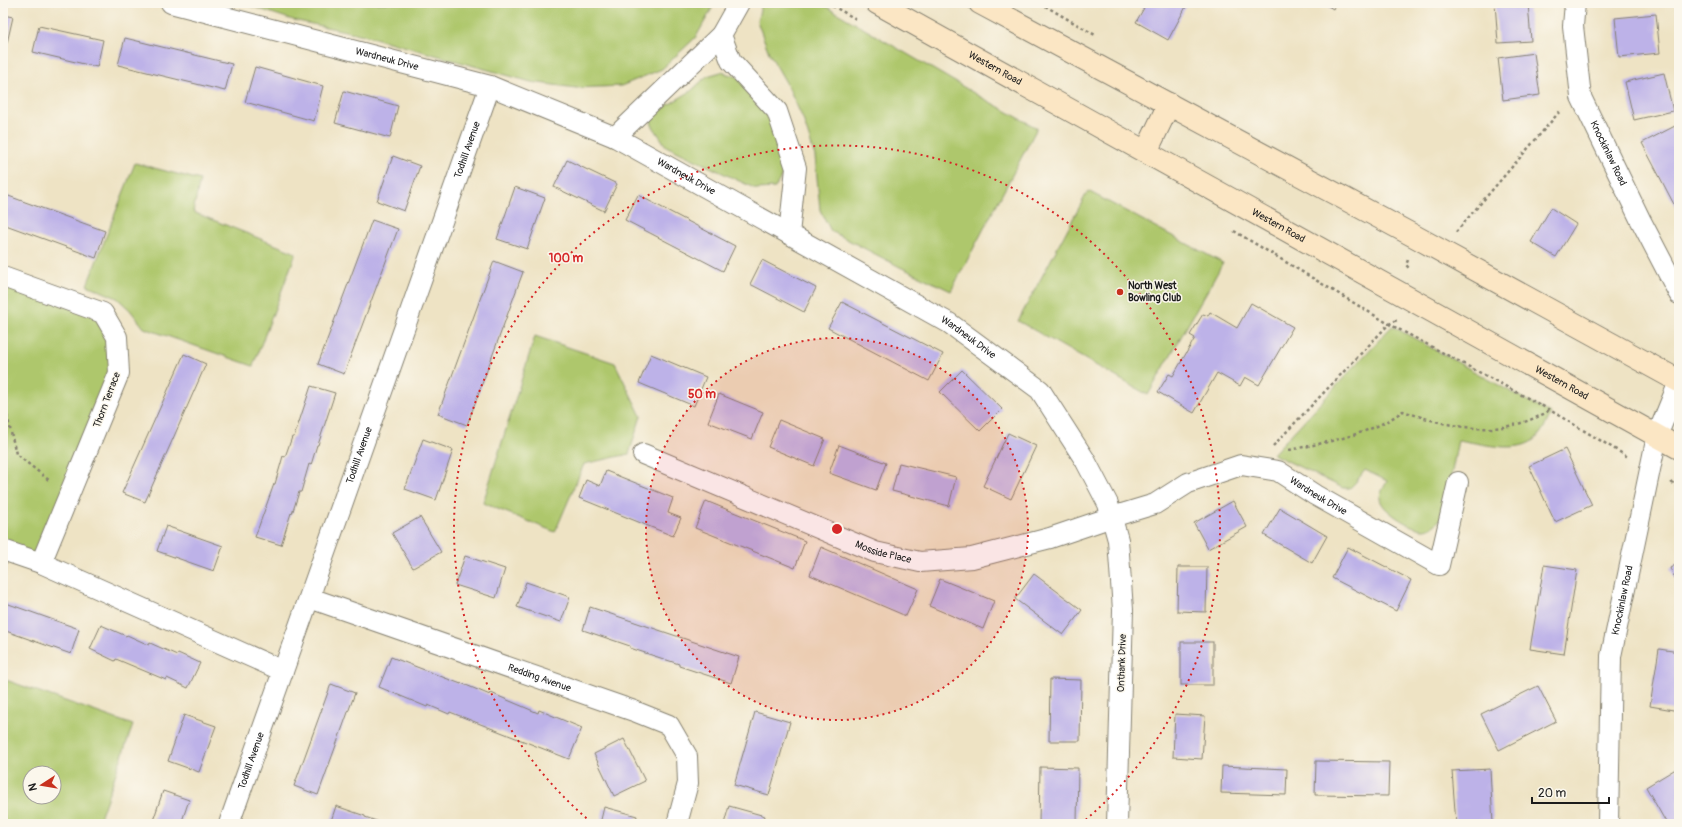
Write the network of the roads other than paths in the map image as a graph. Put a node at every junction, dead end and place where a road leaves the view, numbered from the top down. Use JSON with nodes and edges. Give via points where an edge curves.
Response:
{"nodes":[{"id":1,"x":171,"y":3,"type":"edge"},
{"id":2,"x":739,"y":3,"type":"edge"},
{"id":3,"x":877,"y":3,"type":"edge"},
{"id":4,"x":980,"y":3,"type":"edge"},
{"id":5,"x":1575,"y":3,"type":"edge"},
{"id":6,"x":721,"y":35,"type":"junction"},
{"id":7,"x":490,"y":86,"type":"junction"},
{"id":8,"x":1169,"y":104,"type":"junction"},
{"id":9,"x":615,"y":137,"type":"junction"},
{"id":10,"x":1146,"y":152,"type":"junction"},
{"id":11,"x":789,"y":234,"type":"junction"},
{"id":12,"x":3,"y":277,"type":"edge"},
{"id":13,"x":1679,"y":294,"type":"edge"},
{"id":14,"x":1679,"y":382,"type":"edge"},
{"id":15,"x":1657,"y":436,"type":"junction"},
{"id":16,"x":1679,"y":448,"type":"edge"},
{"id":17,"x":643,"y":454,"type":"dead end"},
{"id":18,"x":1458,"y":482,"type":"dead end"},
{"id":19,"x":1110,"y":510,"type":"junction"},
{"id":20,"x":3,"y":550,"type":"edge"},
{"id":21,"x":41,"y":563,"type":"junction"},
{"id":22,"x":310,"y":598,"type":"junction"},
{"id":23,"x":283,"y":671,"type":"junction"},
{"id":24,"x":229,"y":824,"type":"edge"},
{"id":25,"x":677,"y":824,"type":"edge"},
{"id":26,"x":1117,"y":824,"type":"edge"},
{"id":27,"x":1608,"y":824,"type":"edge"}],
"edges":[{"from":1,"to":7,"type":"street","name":"Wardneuk Drive"},
{"from":2,"to":6,"type":"street"},
{"from":3,"to":10,"type":"main road","name":"Western Road"},
{"from":4,"to":8,"type":"main road"},
{"from":5,"to":13,"type":"street","name":"Knockinlaw Road","via":[[1573,26],[1581,96]]},
{"from":6,"to":9,"type":"street"},
{"from":6,"to":11,"type":"street","via":[[731,61],[777,111],[796,168]]},
{"from":7,"to":9,"type":"street","name":"Wardneuk Drive"},
{"from":7,"to":22,"type":"street","name":"Todhill Avenue"},
{"from":8,"to":10,"type":"main road"},
{"from":8,"to":14,"type":"main road"},
{"from":9,"to":11,"type":"street","name":"Wardneuk Drive"},
{"from":10,"to":15,"type":"main road","name":"Western Road"},
{"from":11,"to":19,"type":"street","name":"Wardneuk Drive","via":[[949,324],[1040,390],[1084,460]]},
{"from":12,"to":21,"type":"street","name":"Thorn Terrace","via":[[103,313],[117,337],[119,373]]},
{"from":14,"to":15,"type":"street","name":"Knockinlaw Road"},
{"from":15,"to":16,"type":"main road","name":"Western Road"},
{"from":15,"to":27,"type":"street","name":"Knockinlaw Road","via":[[1611,656]]},
{"from":17,"to":19,"type":"street","name":"Mosside Place","via":[[875,552],[920,562],[972,558],[1050,538]]},
{"from":18,"to":19,"type":"street","name":"Wardneuk Drive","via":[[1439,565],[1315,495],[1278,471],[1268,469],[1241,465],[1188,483],[1154,504]]},
{"from":19,"to":26,"type":"street","name":"Onthank Drive","via":[[1118,540],[1123,610]]},
{"from":20,"to":21,"type":"street"},
{"from":21,"to":23,"type":"street"},
{"from":22,"to":23,"type":"street","name":"Todhill Avenue"},
{"from":22,"to":25,"type":"street","name":"Redding Avenue","via":[[669,725],[687,756],[688,783]]},
{"from":23,"to":24,"type":"street","name":"Todhill Avenue"}]}
